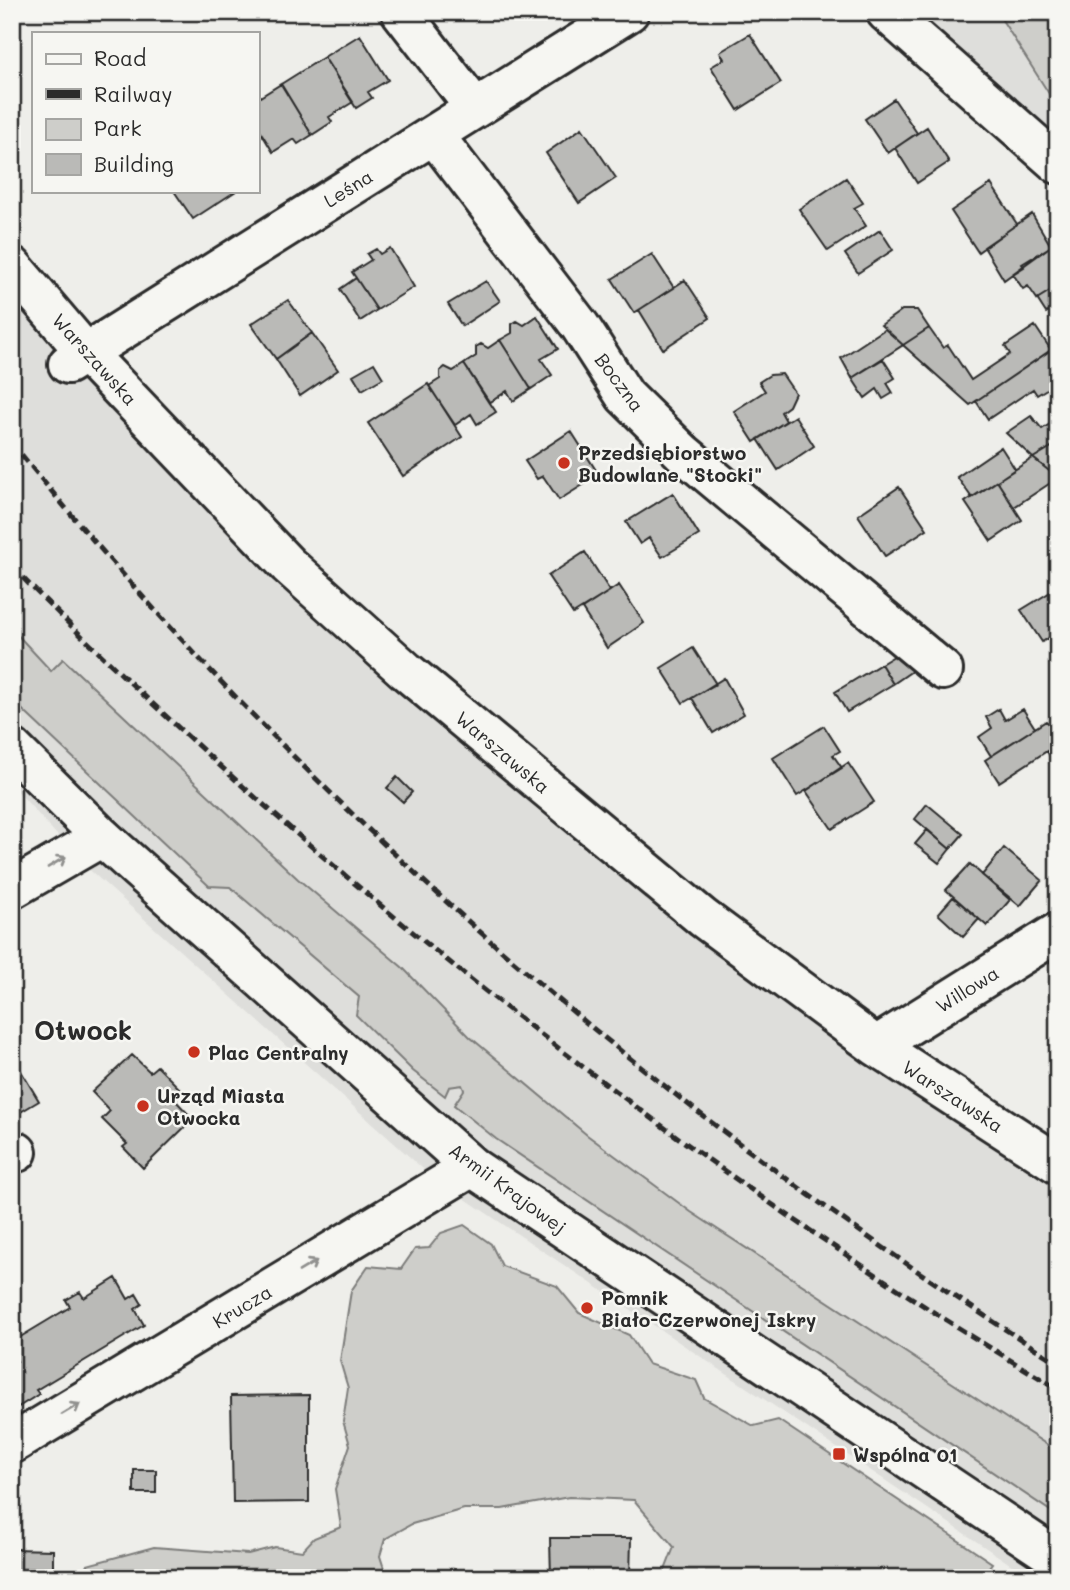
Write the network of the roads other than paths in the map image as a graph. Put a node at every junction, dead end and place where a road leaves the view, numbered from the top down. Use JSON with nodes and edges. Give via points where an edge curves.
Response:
{"nodes":[{"id":1,"x":401,"y":12,"type":"edge"},
{"id":2,"x":629,"y":12,"type":"edge"},
{"id":3,"x":886,"y":12,"type":"edge"},
{"id":4,"x":475,"y":108,"type":"junction"},
{"id":5,"x":435,"y":135,"type":"junction"},
{"id":6,"x":1058,"y":164,"type":"edge"},
{"id":7,"x":12,"y":266,"type":"edge"},
{"id":8,"x":77,"y":358,"type":"junction"},
{"id":9,"x":943,"y":670,"type":"dead end"},
{"id":10,"x":12,"y":748,"type":"edge"},
{"id":11,"x":102,"y":837,"type":"junction"},
{"id":12,"x":12,"y":889,"type":"edge"},
{"id":13,"x":1058,"y":932,"type":"edge"},
{"id":14,"x":876,"y":1046,"type":"junction"},
{"id":15,"x":1058,"y":1164,"type":"edge"},
{"id":16,"x":472,"y":1167,"type":"junction"},
{"id":17,"x":12,"y":1444,"type":"edge"},
{"id":18,"x":1058,"y":1559,"type":"edge"}],
"edges":[{"from":1,"to":4,"type":"street"},
{"from":2,"to":4,"type":"street","name":"Leśna"},
{"from":3,"to":6,"type":"street"},
{"from":4,"to":5,"type":"street","name":"Leśna"},
{"from":5,"to":8,"type":"street","name":"Leśna"},
{"from":5,"to":9,"type":"street","name":"Boczna","via":[[580,327],[625,396],[682,452]]},
{"from":7,"to":8,"type":"street","name":"Warszawska"},
{"from":8,"to":14,"type":"street","name":"Warszawska","via":[[288,565],[406,671],[703,918]]},
{"from":10,"to":11,"type":"street","name":"Armii Krajowej"},
{"from":12,"to":11,"type":"street","one_way":true},
{"from":11,"to":16,"type":"street","name":"Armii Krajowej"},
{"from":13,"to":14,"type":"street","name":"Willowa"},
{"from":14,"to":15,"type":"street","name":"Warszawska"},
{"from":17,"to":16,"type":"street","name":"Krucza","one_way":true},
{"from":16,"to":18,"type":"street","name":"Armii Krajowej"}]}
